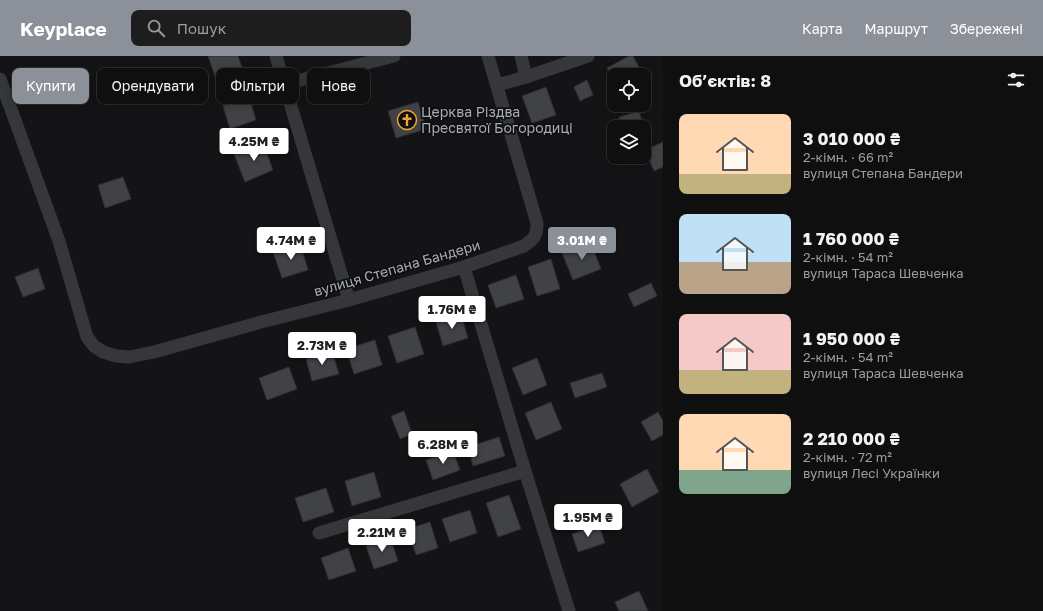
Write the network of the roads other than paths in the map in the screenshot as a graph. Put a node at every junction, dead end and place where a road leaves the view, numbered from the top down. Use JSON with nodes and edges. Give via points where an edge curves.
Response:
{"nodes":[{"id":1,"x":276,"y":56,"type":"edge"},
{"id":2,"x":394,"y":56,"type":"edge"},
{"id":3,"x":488,"y":56,"type":"edge"},
{"id":4,"x":521,"y":56,"type":"edge"},
{"id":5,"x":588,"y":56,"type":"edge"},
{"id":6,"x":280,"y":68,"type":"edge"},
{"id":7,"x":526,"y":77,"type":"junction"},
{"id":8,"x":0,"y":79,"type":"edge"},
{"id":9,"x":299,"y":80,"type":"edge"},
{"id":10,"x":497,"y":85,"type":"junction"},
{"id":11,"x":291,"y":104,"type":"edge"},
{"id":12,"x":464,"y":267,"type":"junction"},
{"id":13,"x":349,"y":300,"type":"junction"},
{"id":14,"x":525,"y":471,"type":"junction"},
{"id":15,"x":319,"y":533,"type":"dead end"},
{"id":16,"x":569,"y":611,"type":"edge"}],
"edges":[{"from":1,"to":6,"type":"street"},
{"from":2,"to":9,"type":"street"},
{"from":3,"to":10,"type":"street","name":"вулиця Степана Бандери"},
{"from":4,"to":7,"type":"street"},
{"from":5,"to":7,"type":"street"},
{"from":7,"to":10,"type":"street"},
{"from":8,"to":13,"type":"street","name":"вулиця Степана Бандери","via":[[59,241],[87,337],[103,352],[129,357],[154,352]]},
{"from":10,"to":12,"type":"street","name":"вулиця Степана Бандери","via":[[537,223],[537,233],[532,241],[524,246]]},
{"from":11,"to":13,"type":"street"},
{"from":12,"to":13,"type":"street","name":"вулиця Степана Бандери"},
{"from":12,"to":14,"type":"street"},
{"from":14,"to":15,"type":"street"},
{"from":14,"to":16,"type":"street"}]}
